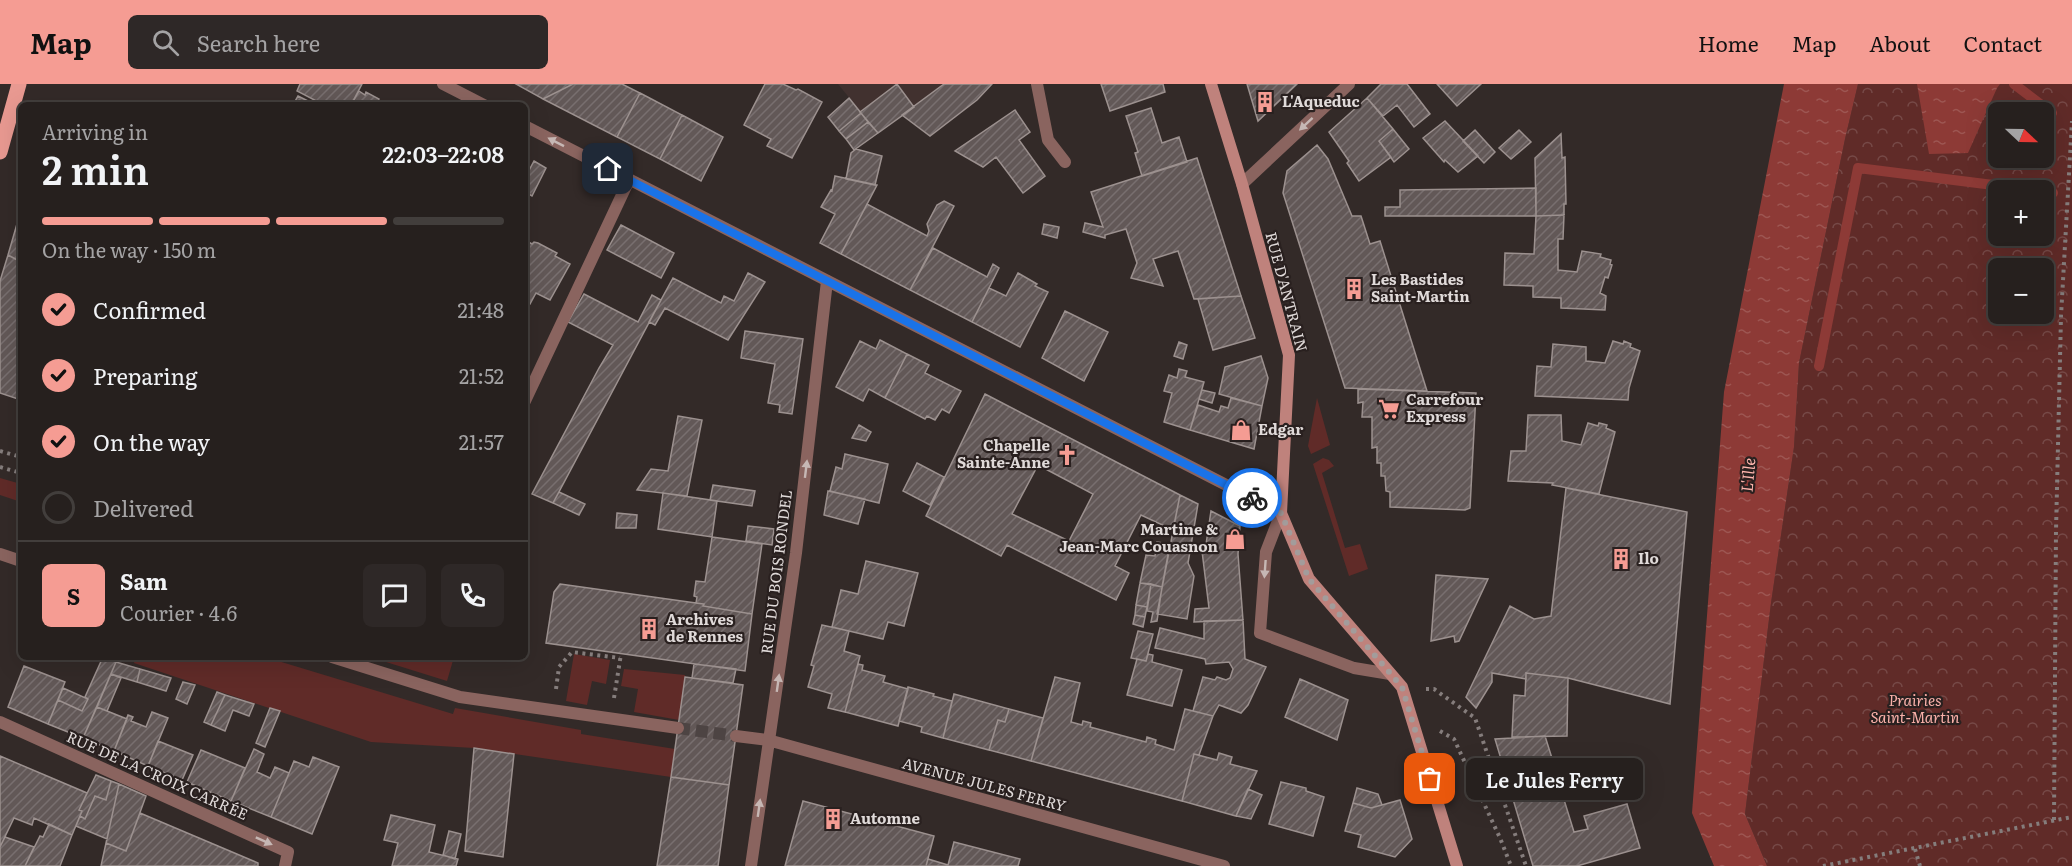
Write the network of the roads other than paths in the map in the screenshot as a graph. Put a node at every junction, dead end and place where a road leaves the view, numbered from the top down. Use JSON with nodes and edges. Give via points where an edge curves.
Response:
{"nodes":[{"id":1,"x":19,"y":84,"type":"edge"},
{"id":2,"x":443,"y":84,"type":"edge"},
{"id":3,"x":1037,"y":84,"type":"edge"},
{"id":4,"x":1211,"y":84,"type":"edge"},
{"id":5,"x":1349,"y":84,"type":"edge"},
{"id":6,"x":478,"y":102,"type":"edge"},
{"id":7,"x":528,"y":128,"type":"edge"},
{"id":8,"x":0,"y":152,"type":"edge"},
{"id":9,"x":1065,"y":162,"type":"dead end"},
{"id":10,"x":629,"y":180,"type":"junction"},
{"id":11,"x":1242,"y":184,"type":"junction"},
{"id":12,"x":827,"y":281,"type":"junction"},
{"id":13,"x":528,"y":395,"type":"edge"},
{"id":14,"x":1281,"y":513,"type":"junction"},
{"id":15,"x":0,"y":554,"type":"edge"},
{"id":16,"x":18,"y":560,"type":"edge"},
{"id":17,"x":342,"y":660,"type":"edge"},
{"id":18,"x":1390,"y":674,"type":"junction"},
{"id":19,"x":0,"y":722,"type":"edge"},
{"id":20,"x":678,"y":728,"type":"tunnel mouth"},
{"id":21,"x":736,"y":736,"type":"tunnel mouth"},
{"id":22,"x":768,"y":741,"type":"junction"},
{"id":23,"x":285,"y":866,"type":"edge"},
{"id":24,"x":751,"y":866,"type":"edge"},
{"id":25,"x":1224,"y":866,"type":"edge"},
{"id":26,"x":1457,"y":866,"type":"edge"}],
"edges":[{"from":1,"to":8,"type":"main road"},
{"from":2,"to":6,"type":"street"},
{"from":3,"to":9,"type":"street","via":[[1048,140]]},
{"from":4,"to":11,"type":"main road","name":"RUE D'ANTRAIN"},
{"from":5,"to":11,"type":"street","one_way":true},
{"from":10,"to":7,"type":"street","one_way":true},
{"from":10,"to":12,"type":"street"},
{"from":10,"to":13,"type":"street"},
{"from":11,"to":14,"type":"main road","name":"RUE D'ANTRAIN","via":[[1289,355]]},
{"from":12,"to":14,"type":"street"},
{"from":22,"to":12,"type":"street","name":"RUE DU BOIS RONDEL","one_way":true,"via":[[796,553]]},
{"from":14,"to":18,"type":"main road","name":"RUE D'ANTRAIN","via":[[1309,579]]},
{"from":14,"to":18,"type":"street","name":"RUE D'ANTRAIN","one_way":true,"via":[[1266,552],[1260,633],[1354,668]]},
{"from":15,"to":16,"type":"street"},
{"from":17,"to":20,"type":"street","via":[[460,697]]},
{"from":18,"to":26,"type":"main road","name":"RUE D'ANTRAIN","via":[[1402,687]]},
{"from":19,"to":23,"type":"street","name":"RUE DE LA CROIX CARRÉE","one_way":true,"via":[[288,852]]},
{"from":21,"to":22,"type":"street","name":"AVENUE JULES FERRY"},
{"from":24,"to":22,"type":"street","name":"RUE DU BOIS RONDEL","one_way":true},
{"from":22,"to":25,"type":"street","name":"AVENUE JULES FERRY"}]}
